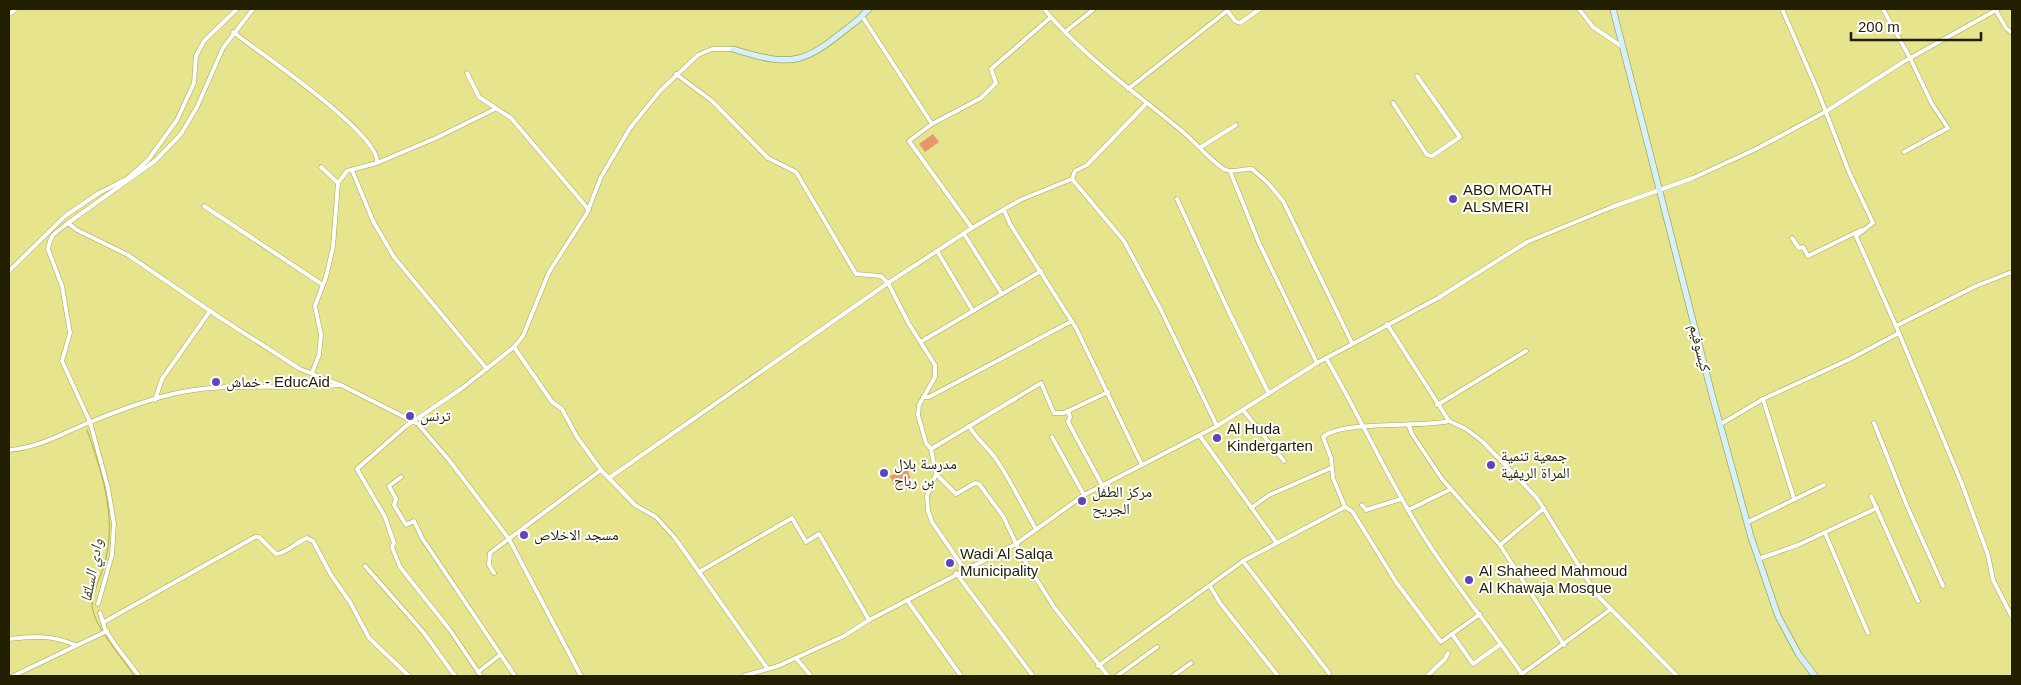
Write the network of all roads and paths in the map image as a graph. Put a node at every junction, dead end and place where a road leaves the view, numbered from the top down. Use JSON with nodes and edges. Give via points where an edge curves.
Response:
{"nodes":[{"id":1,"x":16,"y":9,"type":"edge"},
{"id":2,"x":237,"y":9,"type":"edge"},
{"id":3,"x":253,"y":9,"type":"edge"},
{"id":4,"x":869,"y":9,"type":"edge"},
{"id":5,"x":1044,"y":9,"type":"edge"},
{"id":6,"x":1094,"y":9,"type":"edge"},
{"id":7,"x":1260,"y":9,"type":"edge"},
{"id":8,"x":1579,"y":9,"type":"edge"},
{"id":9,"x":1613,"y":9,"type":"edge"},
{"id":10,"x":1782,"y":9,"type":"edge"},
{"id":11,"x":1883,"y":9,"type":"edge"},
{"id":12,"x":1997,"y":9,"type":"edge"},
{"id":13,"x":1226,"y":10,"type":"edge"},
{"id":14,"x":9,"y":14,"type":"edge"},
{"id":15,"x":862,"y":16,"type":"junction"},
{"id":16,"x":1051,"y":17,"type":"junction"},
{"id":17,"x":233,"y":32,"type":"junction"},
{"id":18,"x":1065,"y":32,"type":"junction"},
{"id":19,"x":2012,"y":33,"type":"edge"},
{"id":20,"x":1621,"y":46,"type":"junction"},
{"id":21,"x":732,"y":49,"type":"joint"},
{"id":22,"x":1910,"y":58,"type":"junction"},
{"id":23,"x":467,"y":73,"type":"dead end"},
{"id":24,"x":676,"y":74,"type":"junction"},
{"id":25,"x":1417,"y":76,"type":"dead end"},
{"id":26,"x":1128,"y":89,"type":"junction"},
{"id":27,"x":1393,"y":103,"type":"dead end"},
{"id":28,"x":1146,"y":104,"type":"junction"},
{"id":29,"x":496,"y":108,"type":"junction"},
{"id":30,"x":1825,"y":112,"type":"junction"},
{"id":31,"x":932,"y":124,"type":"junction"},
{"id":32,"x":1236,"y":126,"type":"dead end"},
{"id":33,"x":1202,"y":147,"type":"junction"},
{"id":34,"x":1904,"y":152,"type":"dead end"},
{"id":35,"x":377,"y":163,"type":"junction"},
{"id":36,"x":321,"y":167,"type":"dead end"},
{"id":37,"x":352,"y":170,"type":"junction"},
{"id":38,"x":1230,"y":171,"type":"junction"},
{"id":39,"x":1072,"y":179,"type":"junction"},
{"id":40,"x":338,"y":183,"type":"junction"},
{"id":41,"x":1658,"y":190,"type":"junction"},
{"id":42,"x":1177,"y":199,"type":"dead end"},
{"id":43,"x":204,"y":206,"type":"dead end"},
{"id":44,"x":589,"y":210,"type":"junction"},
{"id":45,"x":1004,"y":210,"type":"junction"},
{"id":46,"x":68,"y":223,"type":"junction"},
{"id":47,"x":972,"y":228,"type":"junction"},
{"id":48,"x":1865,"y":228,"type":"junction"},
{"id":49,"x":964,"y":234,"type":"junction"},
{"id":50,"x":1792,"y":238,"type":"dead end"},
{"id":51,"x":937,"y":251,"type":"junction"},
{"id":52,"x":9,"y":271,"type":"edge"},
{"id":53,"x":1041,"y":271,"type":"junction"},
{"id":54,"x":2012,"y":272,"type":"edge"},
{"id":55,"x":888,"y":283,"type":"junction"},
{"id":56,"x":324,"y":285,"type":"junction"},
{"id":57,"x":1002,"y":294,"type":"junction"},
{"id":58,"x":210,"y":311,"type":"junction"},
{"id":59,"x":973,"y":311,"type":"junction"},
{"id":60,"x":1072,"y":321,"type":"junction"},
{"id":61,"x":1387,"y":324,"type":"junction"},
{"id":62,"x":1896,"y":326,"type":"junction"},
{"id":63,"x":1899,"y":333,"type":"junction"},
{"id":64,"x":922,"y":341,"type":"junction"},
{"id":65,"x":1352,"y":344,"type":"junction"},
{"id":66,"x":514,"y":347,"type":"junction"},
{"id":67,"x":1526,"y":351,"type":"dead end"},
{"id":68,"x":1326,"y":358,"type":"junction"},
{"id":69,"x":1317,"y":363,"type":"junction"},
{"id":70,"x":487,"y":369,"type":"junction"},
{"id":71,"x":312,"y":373,"type":"junction"},
{"id":72,"x":341,"y":385,"type":"junction"},
{"id":73,"x":1108,"y":392,"type":"junction"},
{"id":74,"x":1269,"y":394,"type":"junction"},
{"id":75,"x":923,"y":397,"type":"junction"},
{"id":76,"x":1763,"y":399,"type":"junction"},
{"id":77,"x":155,"y":400,"type":"junction"},
{"id":78,"x":1437,"y":405,"type":"junction"},
{"id":79,"x":1243,"y":410,"type":"junction"},
{"id":80,"x":1068,"y":411,"type":"junction"},
{"id":81,"x":412,"y":421,"type":"junction"},
{"id":82,"x":90,"y":422,"type":"junction"},
{"id":83,"x":1448,"y":422,"type":"junction"},
{"id":84,"x":1874,"y":423,"type":"dead end"},
{"id":85,"x":1721,"y":424,"type":"junction"},
{"id":86,"x":969,"y":426,"type":"junction"},
{"id":87,"x":1217,"y":426,"type":"junction"},
{"id":88,"x":1409,"y":426,"type":"junction"},
{"id":89,"x":1364,"y":428,"type":"junction"},
{"id":90,"x":1200,"y":436,"type":"junction"},
{"id":91,"x":1052,"y":437,"type":"dead end"},
{"id":92,"x":931,"y":449,"type":"junction"},
{"id":93,"x":9,"y":450,"type":"edge"},
{"id":94,"x":1284,"y":461,"type":"dead end"},
{"id":95,"x":1142,"y":465,"type":"junction"},
{"id":96,"x":1331,"y":468,"type":"junction"},
{"id":97,"x":600,"y":470,"type":"junction"},
{"id":98,"x":936,"y":474,"type":"junction"},
{"id":99,"x":401,"y":477,"type":"dead end"},
{"id":100,"x":609,"y":478,"type":"junction"},
{"id":101,"x":1102,"y":485,"type":"junction"},
{"id":102,"x":1824,"y":485,"type":"dead end"},
{"id":103,"x":1450,"y":489,"type":"junction"},
{"id":104,"x":1084,"y":495,"type":"junction"},
{"id":105,"x":1871,"y":496,"type":"dead end"},
{"id":106,"x":1402,"y":498,"type":"junction"},
{"id":107,"x":1794,"y":499,"type":"junction"},
{"id":108,"x":1362,"y":505,"type":"dead end"},
{"id":109,"x":1345,"y":507,"type":"junction"},
{"id":110,"x":1251,"y":508,"type":"junction"},
{"id":111,"x":1544,"y":508,"type":"junction"},
{"id":112,"x":1877,"y":508,"type":"junction"},
{"id":113,"x":1408,"y":510,"type":"junction"},
{"id":114,"x":1748,"y":522,"type":"junction"},
{"id":115,"x":1036,"y":529,"type":"junction"},
{"id":116,"x":1825,"y":533,"type":"junction"},
{"id":117,"x":508,"y":539,"type":"junction"},
{"id":118,"x":1276,"y":542,"type":"junction"},
{"id":119,"x":1016,"y":544,"type":"junction"},
{"id":120,"x":1500,"y":545,"type":"junction"},
{"id":121,"x":1758,"y":559,"type":"junction"},
{"id":122,"x":1243,"y":561,"type":"junction"},
{"id":123,"x":365,"y":566,"type":"dead end"},
{"id":124,"x":965,"y":570,"type":"junction"},
{"id":125,"x":699,"y":572,"type":"junction"},
{"id":126,"x":494,"y":573,"type":"dead end"},
{"id":127,"x":956,"y":574,"type":"junction"},
{"id":128,"x":1210,"y":586,"type":"junction"},
{"id":129,"x":1943,"y":586,"type":"dead end"},
{"id":130,"x":907,"y":600,"type":"junction"},
{"id":131,"x":1918,"y":601,"type":"dead end"},
{"id":132,"x":98,"y":604,"type":"dead end"},
{"id":133,"x":1611,"y":609,"type":"junction"},
{"id":134,"x":100,"y":614,"type":"dead end"},
{"id":135,"x":1480,"y":614,"type":"junction"},
{"id":136,"x":2012,"y":617,"type":"edge"},
{"id":137,"x":869,"y":620,"type":"junction"},
{"id":138,"x":104,"y":622,"type":"junction"},
{"id":139,"x":107,"y":631,"type":"junction"},
{"id":140,"x":1868,"y":633,"type":"dead end"},
{"id":141,"x":1452,"y":634,"type":"junction"},
{"id":142,"x":9,"y":639,"type":"edge"},
{"id":143,"x":1501,"y":644,"type":"junction"},
{"id":144,"x":75,"y":645,"type":"junction"},
{"id":145,"x":1564,"y":645,"type":"junction"},
{"id":146,"x":1157,"y":647,"type":"dead end"},
{"id":147,"x":1448,"y":653,"type":"dead end"},
{"id":148,"x":500,"y":656,"type":"junction"},
{"id":149,"x":796,"y":658,"type":"junction"},
{"id":150,"x":1191,"y":663,"type":"dead end"},
{"id":151,"x":1098,"y":666,"type":"junction"},
{"id":152,"x":767,"y":668,"type":"junction"},
{"id":153,"x":1329,"y":673,"type":"dead end"},
{"id":154,"x":479,"y":674,"type":"edge"},
{"id":155,"x":1521,"y":675,"type":"edge"},
{"id":156,"x":13,"y":676,"type":"edge"},
{"id":157,"x":140,"y":676,"type":"edge"},
{"id":158,"x":409,"y":676,"type":"edge"},
{"id":159,"x":455,"y":676,"type":"edge"},
{"id":160,"x":515,"y":676,"type":"edge"},
{"id":161,"x":581,"y":676,"type":"edge"},
{"id":162,"x":743,"y":676,"type":"edge"},
{"id":163,"x":811,"y":676,"type":"edge"},
{"id":164,"x":961,"y":676,"type":"edge"},
{"id":165,"x":1033,"y":676,"type":"edge"},
{"id":166,"x":1108,"y":676,"type":"edge"},
{"id":167,"x":1117,"y":676,"type":"edge"},
{"id":168,"x":1173,"y":676,"type":"edge"},
{"id":169,"x":1278,"y":676,"type":"edge"},
{"id":170,"x":1427,"y":676,"type":"edge"},
{"id":171,"x":1677,"y":676,"type":"edge"},
{"id":172,"x":1815,"y":676,"type":"edge"}],
"edges":[{"from":1,"to":14,"type":"street"},
{"from":2,"to":52,"type":"street","via":[[204,40],[196,56],[194,83],[177,120],[148,160],[128,178],[99,192],[65,216]]},
{"from":3,"to":17,"type":"street"},
{"from":4,"to":15,"type":"street"},
{"from":5,"to":16,"type":"street"},
{"from":6,"to":18,"type":"street"},
{"from":7,"to":13,"type":"street","via":[[1240,23]]},
{"from":8,"to":20,"type":"street","via":[[1594,27]]},
{"from":9,"to":20,"type":"street","name":"كيسوفيم"},
{"from":10,"to":30,"type":"street"},
{"from":11,"to":22,"type":"street"},
{"from":12,"to":19,"type":"street"},
{"from":12,"to":22,"type":"street"},
{"from":13,"to":26,"type":"street"},
{"from":15,"to":21,"type":"street","via":[[825,46],[799,59],[768,60]]},
{"from":15,"to":31,"type":"street"},
{"from":16,"to":18,"type":"street"},
{"from":16,"to":31,"type":"street","via":[[991,69],[996,83],[982,98]]},
{"from":17,"to":35,"type":"street","via":[[354,127],[376,152]]},
{"from":17,"to":46,"type":"street","via":[[222,48],[197,107],[181,134],[155,161]]},
{"from":18,"to":26,"type":"street"},
{"from":20,"to":41,"type":"street","name":"كيسوفيم","via":[[1651,150]]},
{"from":21,"to":24,"type":"street","via":[[708,50]]},
{"from":22,"to":30,"type":"street"},
{"from":22,"to":34,"type":"street","via":[[1932,104],[1948,128]]},
{"from":23,"to":29,"type":"street","via":[[479,96]]},
{"from":24,"to":44,"type":"street","via":[[620,143]]},
{"from":24,"to":55,"type":"street","via":[[712,100],[768,158],[796,172],[856,274],[882,276]]},
{"from":25,"to":27,"type":"street","via":[[1460,137],[1432,156],[1427,155]]},
{"from":26,"to":28,"type":"street"},
{"from":28,"to":33,"type":"street"},
{"from":28,"to":39,"type":"street","via":[[1087,165],[1075,171]]},
{"from":29,"to":35,"type":"street"},
{"from":29,"to":44,"type":"street","via":[[511,118]]},
{"from":30,"to":41,"type":"street","via":[[1724,164]]},
{"from":30,"to":48,"type":"street","via":[[1873,223]]},
{"from":31,"to":47,"type":"street","via":[[909,142]]},
{"from":32,"to":33,"type":"street"},
{"from":33,"to":38,"type":"street","via":[[1220,166]]},
{"from":35,"to":37,"type":"street"},
{"from":36,"to":40,"type":"street"},
{"from":37,"to":40,"type":"street"},
{"from":37,"to":70,"type":"street","via":[[373,222],[394,257]]},
{"from":38,"to":65,"type":"street","via":[[1252,170],[1283,201]]},
{"from":38,"to":69,"type":"street"},
{"from":39,"to":45,"type":"street"},
{"from":39,"to":87,"type":"street","via":[[1124,241]]},
{"from":40,"to":56,"type":"street","via":[[334,240]]},
{"from":41,"to":61,"type":"street","via":[[1527,242],[1438,298]]},
{"from":41,"to":85,"type":"street","name":"كيسوفيم"},
{"from":42,"to":74,"type":"street"},
{"from":43,"to":56,"type":"street"},
{"from":44,"to":66,"type":"street","via":[[549,272],[523,336]]},
{"from":45,"to":47,"type":"street"},
{"from":45,"to":53,"type":"street"},
{"from":46,"to":58,"type":"street","via":[[128,255]]},
{"from":46,"to":82,"type":"street","via":[[53,235],[48,249],[62,286],[70,333],[62,361]]},
{"from":47,"to":49,"type":"street"},
{"from":48,"to":50,"type":"street","via":[[1808,256]]},
{"from":48,"to":62,"type":"street","via":[[1856,236]]},
{"from":49,"to":51,"type":"street"},
{"from":49,"to":57,"type":"street"},
{"from":51,"to":55,"type":"street"},
{"from":51,"to":59,"type":"street"},
{"from":53,"to":57,"type":"street"},
{"from":53,"to":60,"type":"street"},
{"from":54,"to":62,"type":"street","via":[[1976,286]]},
{"from":55,"to":64,"type":"street","via":[[909,324]]},
{"from":55,"to":100,"type":"street"},
{"from":56,"to":71,"type":"street","via":[[315,306],[321,335],[319,355]]},
{"from":57,"to":59,"type":"street"},
{"from":58,"to":71,"type":"street","via":[[300,369]]},
{"from":58,"to":77,"type":"street","via":[[162,379]]},
{"from":59,"to":64,"type":"street"},
{"from":60,"to":73,"type":"street"},
{"from":60,"to":75,"type":"street","via":[[929,397]]},
{"from":61,"to":65,"type":"street"},
{"from":61,"to":78,"type":"street"},
{"from":62,"to":63,"type":"street"},
{"from":63,"to":76,"type":"street"},
{"from":63,"to":136,"type":"street","via":[[1962,484],[1988,555],[1993,580]]},
{"from":64,"to":75,"type":"street","via":[[935,365],[935,377]]},
{"from":65,"to":68,"type":"street"},
{"from":66,"to":70,"type":"street"},
{"from":66,"to":97,"type":"street","via":[[552,402],[562,409]]},
{"from":67,"to":78,"type":"street"},
{"from":68,"to":69,"type":"street"},
{"from":68,"to":89,"type":"street"},
{"from":69,"to":74,"type":"street"},
{"from":70,"to":81,"type":"street"},
{"from":71,"to":72,"type":"street"},
{"from":72,"to":77,"type":"street","via":[[300,388],[233,386],[182,392]]},
{"from":72,"to":81,"type":"street"},
{"from":73,"to":80,"type":"street"},
{"from":73,"to":95,"type":"street"},
{"from":74,"to":79,"type":"street"},
{"from":75,"to":92,"type":"street","via":[[918,415],[926,443]]},
{"from":76,"to":85,"type":"street"},
{"from":76,"to":107,"type":"street"},
{"from":77,"to":82,"type":"street"},
{"from":78,"to":83,"type":"street"},
{"from":79,"to":87,"type":"street"},
{"from":79,"to":94,"type":"street"},
{"from":80,"to":86,"type":"street","via":[[1054,413],[1042,383]]},
{"from":80,"to":101,"type":"street","via":[[1068,422]]},
{"from":81,"to":117,"type":"street","via":[[449,460]]},
{"from":81,"to":154,"type":"street","via":[[368,458],[357,472],[385,517],[400,567],[450,630]]},
{"from":82,"to":93,"type":"street","via":[[35,445]]},
{"from":82,"to":132,"type":"street","via":[[114,524],[112,555]]},
{"from":83,"to":88,"type":"street"},
{"from":83,"to":111,"type":"street","via":[[1482,441]]},
{"from":84,"to":129,"type":"street"},
{"from":85,"to":114,"type":"street","name":"كيسوفيم"},
{"from":86,"to":92,"type":"street"},
{"from":86,"to":115,"type":"street","via":[[978,442],[989,449],[998,462]]},
{"from":87,"to":90,"type":"street"},
{"from":88,"to":89,"type":"street","via":[[1383,424]]},
{"from":88,"to":103,"type":"street"},
{"from":89,"to":96,"type":"street","via":[[1334,431],[1323,437],[1333,465]]},
{"from":89,"to":106,"type":"street"},
{"from":90,"to":95,"type":"street"},
{"from":90,"to":110,"type":"street"},
{"from":91,"to":104,"type":"street"},
{"from":92,"to":98,"type":"street"},
{"from":95,"to":101,"type":"street"},
{"from":96,"to":109,"type":"street"},
{"from":96,"to":110,"type":"street"},
{"from":97,"to":100,"type":"street"},
{"from":97,"to":117,"type":"street"},
{"from":98,"to":119,"type":"street","via":[[956,494],[975,483],[979,484],[1002,516]]},
{"from":98,"to":124,"type":"street","via":[[927,496],[928,511]]},
{"from":99,"to":148,"type":"street","via":[[389,486],[396,499],[397,512],[406,525],[414,522]]},
{"from":100,"to":125,"type":"street","via":[[635,505],[656,517]]},
{"from":101,"to":104,"type":"street"},
{"from":102,"to":107,"type":"street"},
{"from":103,"to":113,"type":"street"},
{"from":103,"to":120,"type":"street"},
{"from":104,"to":115,"type":"street"},
{"from":105,"to":112,"type":"street"},
{"from":106,"to":108,"type":"street","via":[[1366,510]]},
{"from":106,"to":113,"type":"street"},
{"from":107,"to":114,"type":"street"},
{"from":109,"to":118,"type":"street"},
{"from":109,"to":141,"type":"street","via":[[1352,512],[1396,582],[1441,642]]},
{"from":110,"to":118,"type":"street"},
{"from":111,"to":120,"type":"street"},
{"from":111,"to":133,"type":"street","via":[[1597,595]]},
{"from":112,"to":116,"type":"street"},
{"from":112,"to":131,"type":"street"},
{"from":113,"to":135,"type":"street"},
{"from":114,"to":121,"type":"street","name":"كيسوفيم"},
{"from":115,"to":119,"type":"street"},
{"from":116,"to":121,"type":"street"},
{"from":116,"to":140,"type":"street"},
{"from":117,"to":126,"type":"street","via":[[490,553],[489,565]]},
{"from":117,"to":161,"type":"street"},
{"from":118,"to":122,"type":"street"},
{"from":119,"to":124,"type":"street"},
{"from":119,"to":151,"type":"street","via":[[1054,607]]},
{"from":120,"to":145,"type":"street"},
{"from":121,"to":172,"type":"street","name":"كيسوفيم","via":[[1778,616]]},
{"from":122,"to":128,"type":"street"},
{"from":122,"to":153,"type":"street"},
{"from":123,"to":159,"type":"street","via":[[424,633]]},
{"from":124,"to":127,"type":"street"},
{"from":125,"to":137,"type":"street","via":[[792,518],[806,542],[819,534]]},
{"from":125,"to":152,"type":"street"},
{"from":127,"to":130,"type":"street"},
{"from":127,"to":165,"type":"street"},
{"from":128,"to":151,"type":"street"},
{"from":128,"to":169,"type":"street"},
{"from":130,"to":137,"type":"street"},
{"from":130,"to":164,"type":"street"},
{"from":133,"to":145,"type":"street"},
{"from":133,"to":171,"type":"street"},
{"from":134,"to":138,"type":"street"},
{"from":135,"to":141,"type":"street"},
{"from":135,"to":143,"type":"street"},
{"from":137,"to":149,"type":"street","via":[[844,636]]},
{"from":138,"to":139,"type":"street"},
{"from":138,"to":158,"type":"street","via":[[255,537],[259,537],[276,554],[307,538],[313,542],[369,638]]},
{"from":139,"to":144,"type":"street"},
{"from":139,"to":157,"type":"street"},
{"from":141,"to":143,"type":"street","via":[[1473,664]]},
{"from":142,"to":144,"type":"street","via":[[60,638]]},
{"from":143,"to":155,"type":"street"},
{"from":144,"to":156,"type":"street"},
{"from":145,"to":155,"type":"street"},
{"from":146,"to":167,"type":"street"},
{"from":147,"to":170,"type":"street"},
{"from":148,"to":154,"type":"street"},
{"from":148,"to":160,"type":"street"},
{"from":149,"to":152,"type":"street"},
{"from":149,"to":163,"type":"street"},
{"from":150,"to":168,"type":"street"},
{"from":151,"to":166,"type":"street"},
{"from":152,"to":162,"type":"street"}]}
